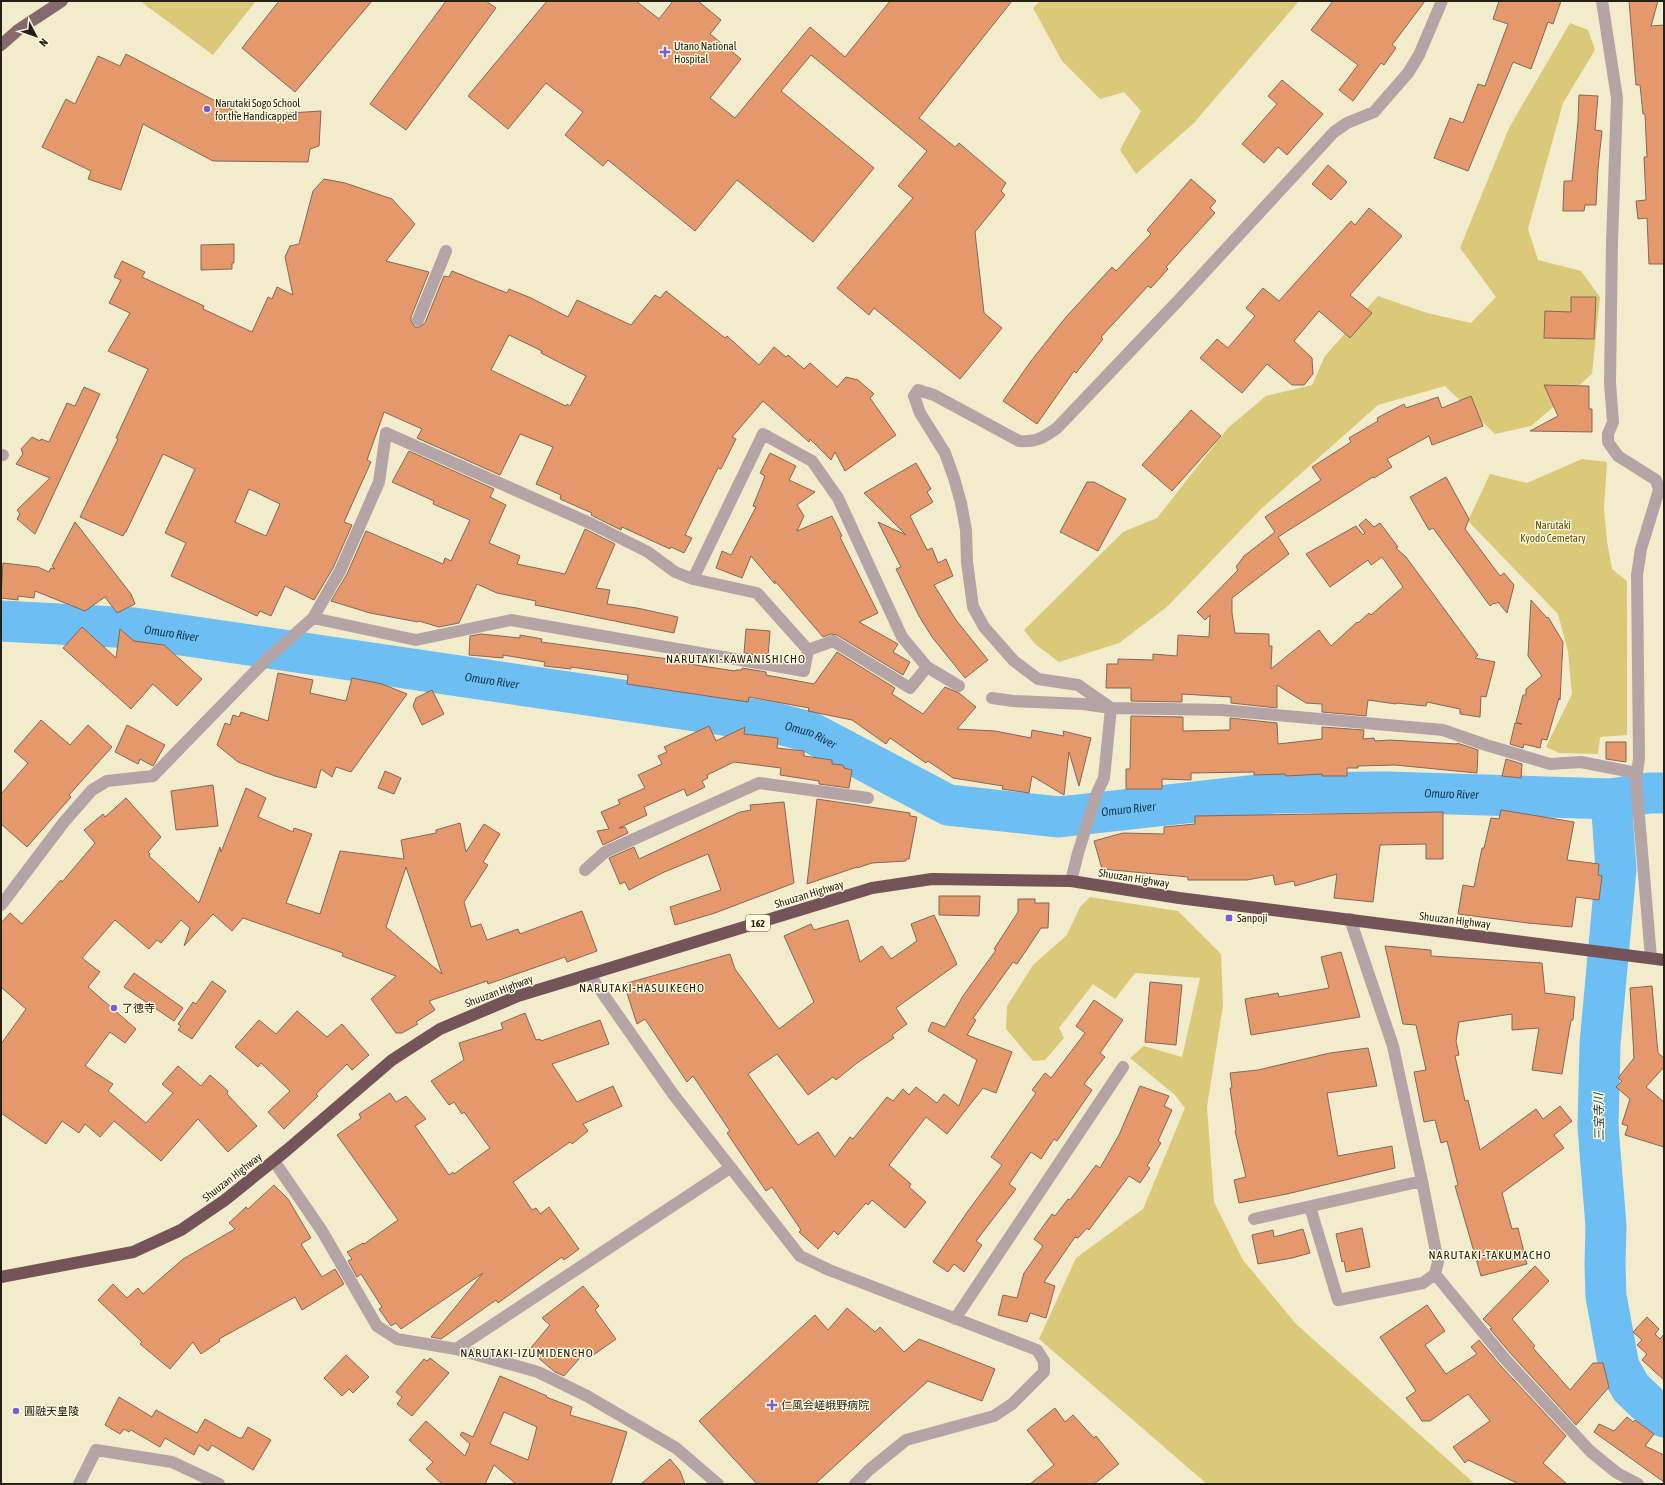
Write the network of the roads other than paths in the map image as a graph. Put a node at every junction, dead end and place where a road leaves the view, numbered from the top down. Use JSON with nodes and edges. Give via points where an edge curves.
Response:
{"nodes":[{"id":1,"x":62,"y":1,"type":"edge"},
{"id":2,"x":1442,"y":1,"type":"edge"},
{"id":3,"x":1602,"y":1,"type":"edge"},
{"id":4,"x":1,"y":45,"type":"edge"},
{"id":5,"x":446,"y":251,"type":"dead end"},
{"id":6,"x":418,"y":320,"type":"dead end"},
{"id":7,"x":693,"y":579,"type":"junction"},
{"id":8,"x":313,"y":618,"type":"junction"},
{"id":9,"x":808,"y":650,"type":"junction"},
{"id":10,"x":927,"y":667,"type":"junction"},
{"id":11,"x":959,"y":686,"type":"dead end"},
{"id":12,"x":992,"y":698,"type":"dead end"},
{"id":13,"x":1111,"y":708,"type":"junction"},
{"id":14,"x":1636,"y":777,"type":"junction"},
{"id":15,"x":868,"y":798,"type":"dead end"},
{"id":16,"x":585,"y":870,"type":"dead end"},
{"id":17,"x":1071,"y":881,"type":"junction"},
{"id":18,"x":1,"y":905,"type":"edge"},
{"id":19,"x":1350,"y":919,"type":"junction"},
{"id":20,"x":1651,"y":958,"type":"junction"},
{"id":21,"x":1664,"y":960,"type":"edge"},
{"id":22,"x":589,"y":974,"type":"junction"},
{"id":23,"x":1123,"y":1067,"type":"dead end"},
{"id":24,"x":274,"y":1161,"type":"junction"},
{"id":25,"x":730,"y":1168,"type":"junction"},
{"id":26,"x":1422,"y":1181,"type":"junction"},
{"id":27,"x":1310,"y":1207,"type":"junction"},
{"id":28,"x":1254,"y":1219,"type":"dead end"},
{"id":29,"x":1435,"y":1274,"type":"junction"},
{"id":30,"x":1,"y":1277,"type":"edge"},
{"id":31,"x":955,"y":1318,"type":"junction"},
{"id":32,"x":456,"y":1349,"type":"junction"},
{"id":33,"x":79,"y":1484,"type":"edge"},
{"id":34,"x":219,"y":1484,"type":"edge"},
{"id":35,"x":718,"y":1484,"type":"edge"},
{"id":36,"x":855,"y":1484,"type":"edge"},
{"id":37,"x":1638,"y":1484,"type":"edge"}],
"edges":[{"from":1,"to":4,"type":"main road","via":[[18,30]]},
{"from":2,"to":13,"type":"street","via":[[1408,73],[1374,112],[1347,123],[1334,132],[1057,428],[1034,442],[1019,441],[934,395],[918,390],[914,396],[920,413],[945,453],[954,478],[966,530],[973,607],[984,627],[1014,661],[1038,679],[1078,685]]},
{"from":3,"to":14,"type":"street","via":[[1617,98],[1610,383],[1613,422],[1608,442],[1618,456],[1656,480],[1660,490],[1641,549],[1637,575],[1639,758]]},
{"from":5,"to":6,"type":"street"},
{"from":7,"to":8,"type":"street","via":[[675,572],[648,552],[592,524],[386,433],[379,482],[340,571]]},
{"from":7,"to":9,"type":"street","via":[[757,593]]},
{"from":7,"to":10,"type":"street","via":[[763,434],[812,461],[838,498],[902,637]]},
{"from":8,"to":9,"type":"street","via":[[416,640],[511,620],[804,671]]},
{"from":8,"to":18,"type":"street","via":[[266,660],[153,776],[107,781],[92,790],[64,822]]},
{"from":9,"to":10,"type":"street","via":[[833,642],[910,688]]},
{"from":10,"to":11,"type":"street"},
{"from":12,"to":13,"type":"street"},
{"from":13,"to":14,"type":"street","via":[[1221,710],[1443,730],[1550,764],[1581,762]]},
{"from":13,"to":17,"type":"street","via":[[1104,778],[1097,793]]},
{"from":14,"to":20,"type":"street"},
{"from":15,"to":16,"type":"street","via":[[759,783],[604,852]]},
{"from":17,"to":19,"type":"highway","name":"Shuuzan Highway","number":"162","via":[[1179,898]]},
{"from":17,"to":22,"type":"highway","name":"Shuuzan Highway","number":"162","via":[[932,879],[872,888]]},
{"from":19,"to":20,"type":"highway","name":"Shuuzan Highway","number":"162"},
{"from":19,"to":26,"type":"street","via":[[1393,1046]]},
{"from":20,"to":21,"type":"highway","name":"Shuuzan Highway","number":"162"},
{"from":22,"to":24,"type":"highway","name":"Shuuzan Highway","number":"162","via":[[518,996],[440,1029],[392,1060]]},
{"from":22,"to":25,"type":"street","via":[[673,1094]]},
{"from":23,"to":31,"type":"street"},
{"from":24,"to":30,"type":"highway","name":"Shuuzan Highway","number":"162","via":[[225,1200],[181,1230],[133,1252]]},
{"from":24,"to":32,"type":"street","via":[[322,1231],[377,1326],[397,1339]]},
{"from":25,"to":31,"type":"street","via":[[800,1256],[829,1270]]},
{"from":25,"to":32,"type":"street"},
{"from":26,"to":27,"type":"street"},
{"from":26,"to":29,"type":"street","via":[[1438,1262]]},
{"from":27,"to":28,"type":"street"},
{"from":27,"to":29,"type":"street","via":[[1338,1300],[1423,1283]]},
{"from":29,"to":37,"type":"street","via":[[1505,1359],[1585,1446],[1617,1473]]},
{"from":31,"to":36,"type":"street","via":[[1037,1350],[1044,1360],[1044,1372],[1012,1404],[994,1416],[906,1440]]},
{"from":32,"to":35,"type":"street","via":[[538,1372],[587,1396],[676,1448]]},
{"from":33,"to":34,"type":"street","via":[[96,1450],[172,1462]]}]}
